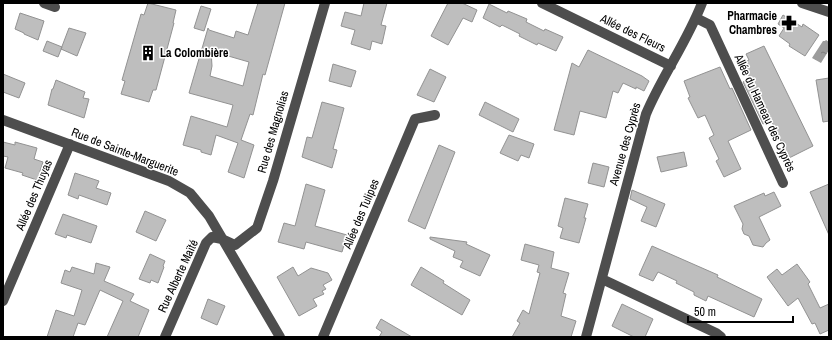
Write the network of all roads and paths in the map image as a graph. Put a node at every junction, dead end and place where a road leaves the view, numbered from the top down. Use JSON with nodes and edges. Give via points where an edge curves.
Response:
{"nodes":[{"id":1,"x":44,"y":3,"type":"edge"},
{"id":2,"x":325,"y":3,"type":"edge"},
{"id":3,"x":542,"y":3,"type":"edge"},
{"id":4,"x":702,"y":3,"type":"edge"},
{"id":5,"x":802,"y":3,"type":"edge"},
{"id":6,"x":55,"y":7,"type":"dead end"},
{"id":7,"x":829,"y":12,"type":"edge"},
{"id":8,"x":696,"y":18,"type":"junction"},
{"id":9,"x":671,"y":66,"type":"junction"},
{"id":10,"x":435,"y":115,"type":"dead end"},
{"id":11,"x":3,"y":120,"type":"edge"},
{"id":12,"x":70,"y":144,"type":"junction"},
{"id":13,"x":783,"y":183,"type":"dead end"},
{"id":14,"x":222,"y":239,"type":"junction"},
{"id":15,"x":602,"y":278,"type":"junction"},
{"id":16,"x":3,"y":301,"type":"edge"},
{"id":17,"x":165,"y":337,"type":"edge"},
{"id":18,"x":280,"y":337,"type":"edge"},
{"id":19,"x":323,"y":337,"type":"edge"},
{"id":20,"x":586,"y":337,"type":"edge"},
{"id":21,"x":721,"y":337,"type":"edge"}],
"edges":[{"from":1,"to":6,"type":"street"},
{"from":2,"to":14,"type":"street","name":"Rue des Magnolias","via":[[257,228],[235,245]]},
{"from":3,"to":9,"type":"street","name":"Allée des Fleurs"},
{"from":4,"to":8,"type":"street","name":"Avenue des Cyprès"},
{"from":5,"to":7,"type":"street"},
{"from":8,"to":9,"type":"street","name":"Avenue des Cyprès"},
{"from":8,"to":13,"type":"street","name":"Allée du Hameau des Cyprès","via":[[710,25]]},
{"from":9,"to":15,"type":"street","name":"Avenue des Cyprès","via":[[656,90],[646,114]]},
{"from":10,"to":19,"type":"street","name":"Allée des Tulipes","via":[[415,119]]},
{"from":11,"to":12,"type":"street","name":"Rue de Sainte-Marguerite"},
{"from":12,"to":14,"type":"street","name":"Rue de Sainte-Marguerite","via":[[169,181],[190,193],[210,216]]},
{"from":12,"to":16,"type":"street","name":"Allée des Thuyas"},
{"from":14,"to":17,"type":"street","name":"Rue Alberte Maïté","via":[[212,237],[206,243]]},
{"from":14,"to":18,"type":"street","name":"Rue de Sainte-Marguerite"},
{"from":15,"to":20,"type":"street","name":"Avenue des Cyprès"},
{"from":15,"to":21,"type":"street"}]}
